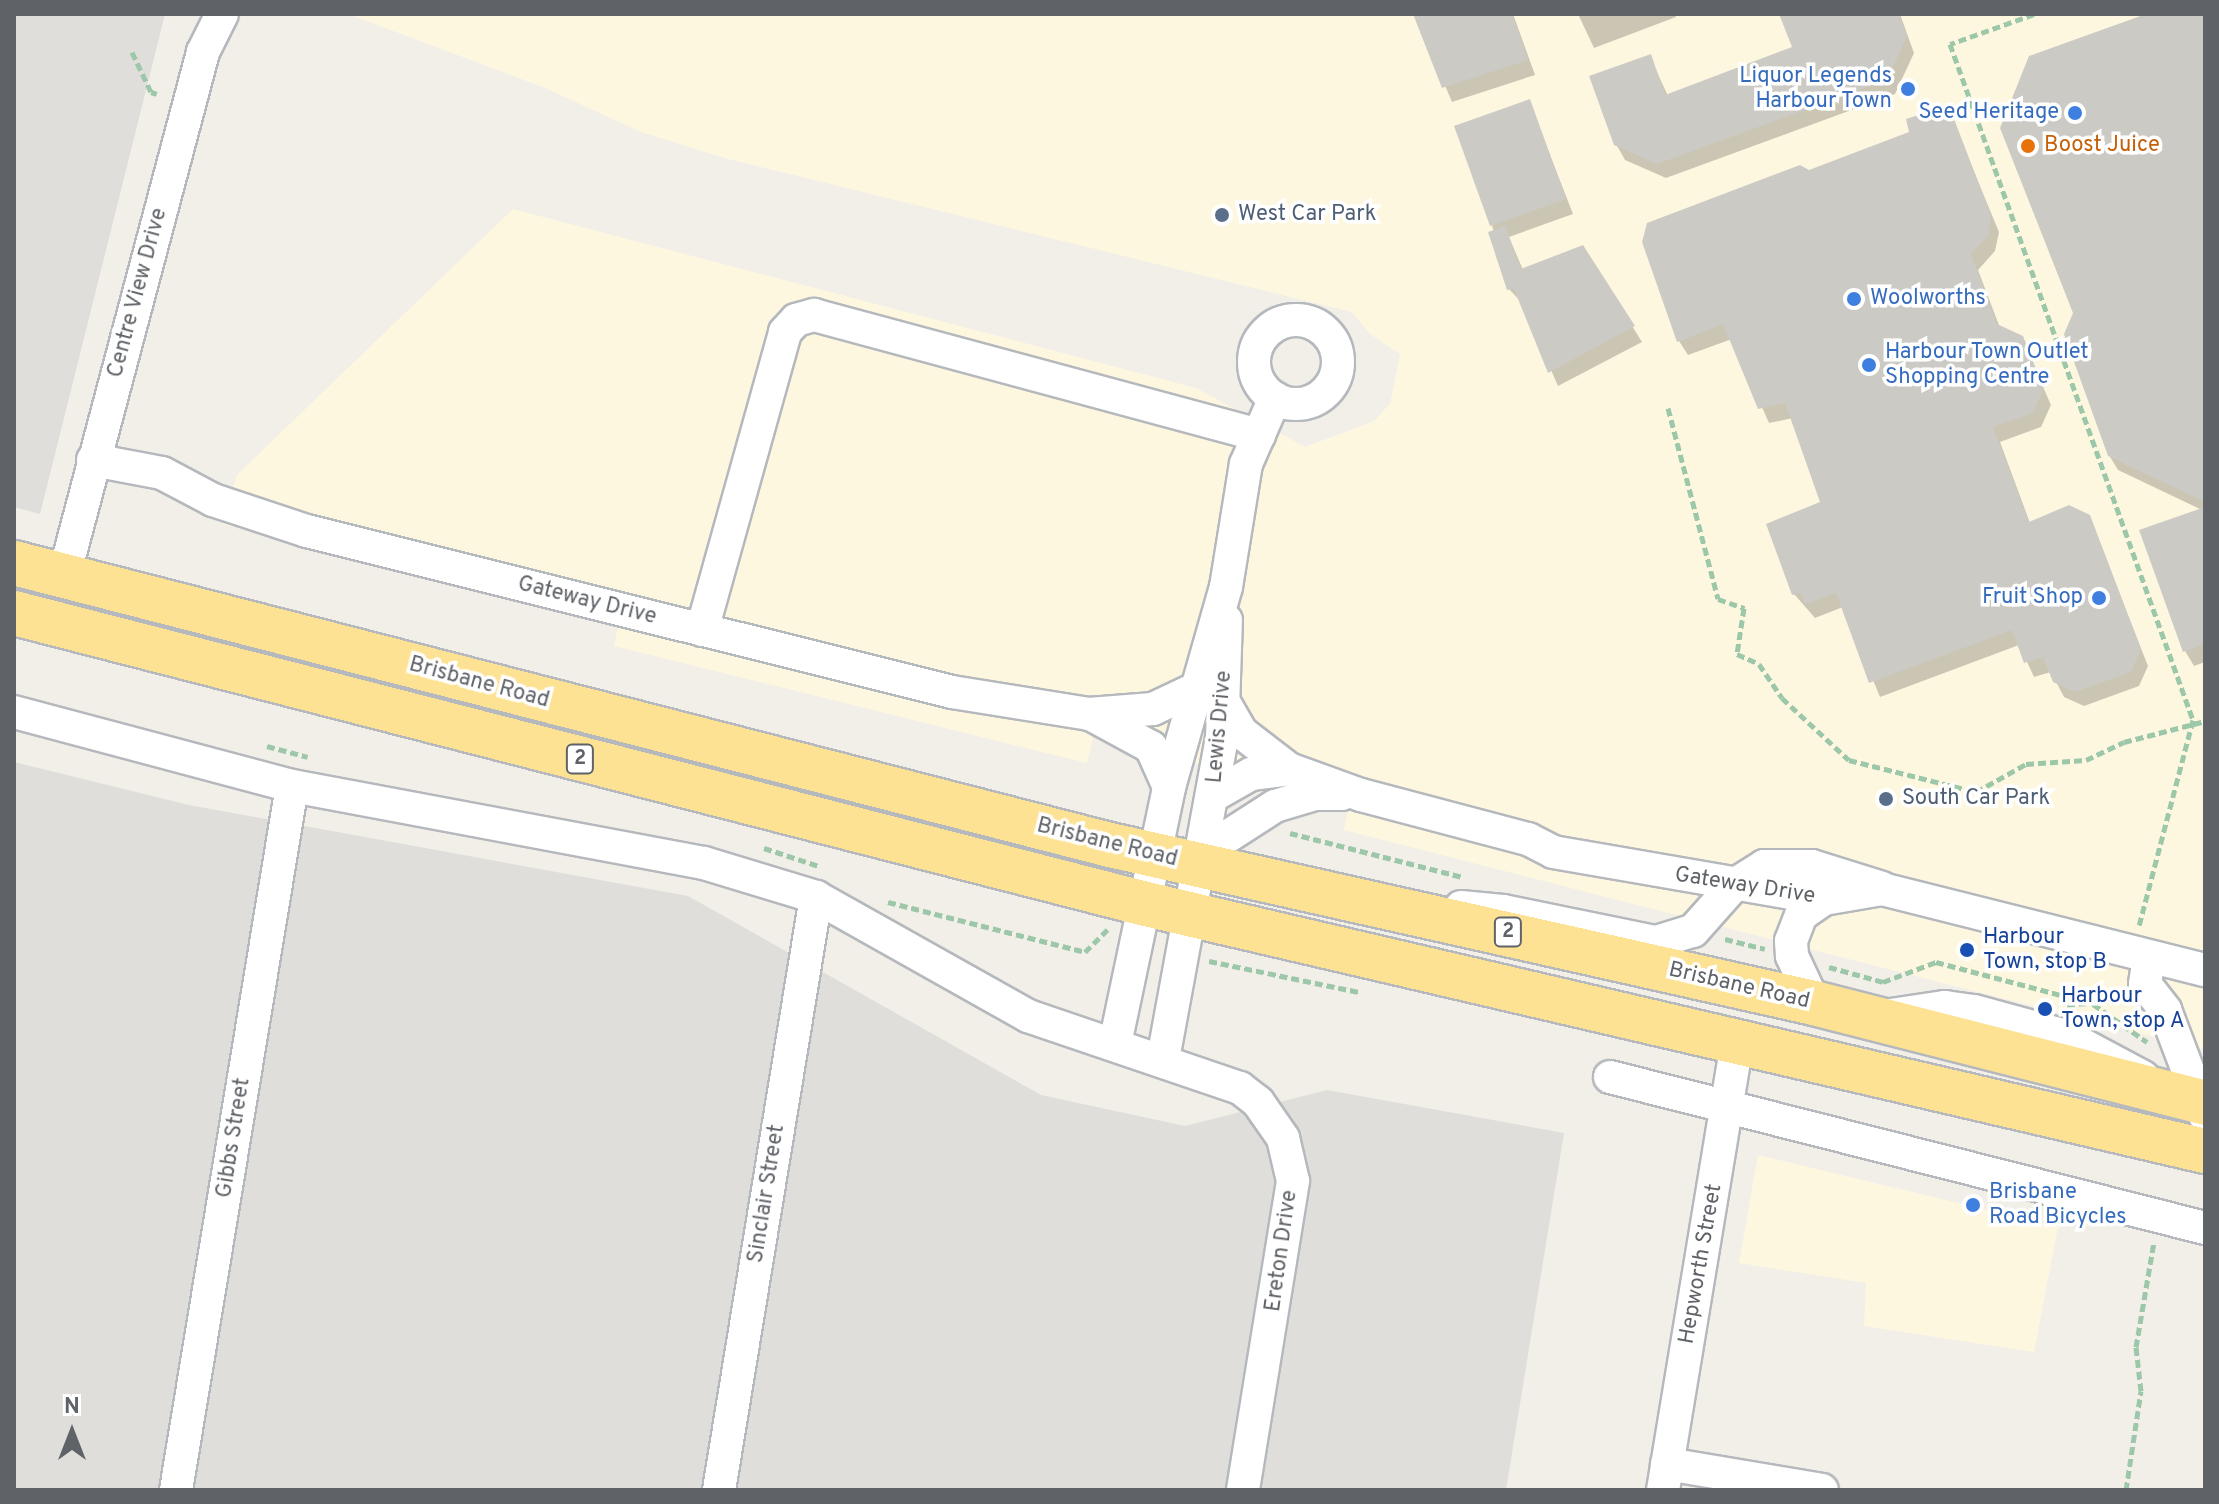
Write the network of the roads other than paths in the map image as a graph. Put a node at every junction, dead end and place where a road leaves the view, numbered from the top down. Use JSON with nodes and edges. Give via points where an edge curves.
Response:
{"nodes":[{"id":1,"x":222,"y":14,"type":"edge"},
{"id":2,"x":1275,"y":398,"type":"dead end"},
{"id":3,"x":1259,"y":435,"type":"junction"},
{"id":4,"x":93,"y":460,"type":"junction"},
{"id":5,"x":14,"y":563,"type":"edge"},
{"id":6,"x":64,"y":576,"type":"junction"},
{"id":7,"x":1226,"y":587,"type":"junction"},
{"id":8,"x":14,"y":613,"type":"edge"},
{"id":9,"x":702,"y":630,"type":"junction"},
{"id":10,"x":1193,"y":690,"type":"junction"},
{"id":11,"x":1225,"y":704,"type":"junction"},
{"id":12,"x":14,"y":712,"type":"edge"},
{"id":13,"x":1089,"y":714,"type":"junction"},
{"id":14,"x":1289,"y":769,"type":"junction"},
{"id":15,"x":292,"y":786,"type":"junction"},
{"id":16,"x":1169,"y":787,"type":"junction"},
{"id":17,"x":1214,"y":795,"type":"junction"},
{"id":18,"x":1361,"y":795,"type":"junction"},
{"id":19,"x":1155,"y":855,"type":"junction"},
{"id":20,"x":1201,"y":859,"type":"junction"},
{"id":21,"x":1734,"y":885,"type":"junction"},
{"id":22,"x":1882,"y":889,"type":"junction"},
{"id":23,"x":816,"y":897,"type":"junction"},
{"id":24,"x":1824,"y":899,"type":"junction"},
{"id":25,"x":1146,"y":904,"type":"junction"},
{"id":26,"x":1410,"y":909,"type":"junction"},
{"id":27,"x":1191,"y":915,"type":"junction"},
{"id":28,"x":2140,"y":956,"type":"junction"},
{"id":29,"x":2205,"y":970,"type":"edge"},
{"id":30,"x":1814,"y":1003,"type":"junction"},
{"id":31,"x":1873,"y":1018,"type":"junction"},
{"id":32,"x":1738,"y":1038,"type":"junction"},
{"id":33,"x":1115,"y":1044,"type":"junction"},
{"id":34,"x":1173,"y":1063,"type":"junction"},
{"id":35,"x":1610,"y":1077,"type":"dead end"},
{"id":36,"x":2194,"y":1103,"type":"edge"},
{"id":37,"x":1728,"y":1106,"type":"junction"},
{"id":38,"x":2205,"y":1151,"type":"edge"},
{"id":39,"x":2205,"y":1228,"type":"edge"},
{"id":40,"x":1665,"y":1477,"type":"edge"},
{"id":41,"x":176,"y":1490,"type":"edge"},
{"id":42,"x":719,"y":1490,"type":"edge"},
{"id":43,"x":1243,"y":1490,"type":"edge"},
{"id":44,"x":1822,"y":1490,"type":"edge"}],
"edges":[{"from":1,"to":4,"type":"street","name":"Centre View Drive","via":[[203,52]]},
{"from":2,"to":3,"type":"street","name":"Lewis Drive"},
{"from":3,"to":7,"type":"street","name":"Lewis Drive","via":[[1246,464]]},
{"from":3,"to":9,"type":"street","via":[[814,315],[796,320],[785,332]]},
{"from":4,"to":6,"type":"street","name":"Centre View Drive"},
{"from":4,"to":9,"type":"street","name":"Gateway Drive","via":[[162,473],[213,500],[307,531]]},
{"from":5,"to":6,"type":"highway","name":"Brisbane Road","number":"2"},
{"from":6,"to":19,"type":"highway","name":"Brisbane Road","number":"2"},
{"from":7,"to":10,"type":"street","name":"Lewis Drive"},
{"from":7,"to":11,"type":"street","name":"Lewis Drive"},
{"from":8,"to":25,"type":"highway","number":"2"},
{"from":9,"to":13,"type":"street","name":"Gateway Drive","via":[[952,692]]},
{"from":10,"to":13,"type":"street","name":"Gateway Drive","via":[[1153,709]]},
{"from":10,"to":16,"type":"street","name":"Lewis Drive"},
{"from":11,"to":14,"type":"street","name":"Gateway Drive","via":[[1242,733]]},
{"from":11,"to":17,"type":"street","name":"Lewis Drive"},
{"from":12,"to":15,"type":"street"},
{"from":13,"to":16,"type":"street","name":"Gateway Drive","via":[[1151,747]]},
{"from":14,"to":17,"type":"street","name":"Gateway Drive","via":[[1251,774]]},
{"from":14,"to":18,"type":"street","name":"Gateway Drive"},
{"from":15,"to":23,"type":"street","via":[[704,863]]},
{"from":15,"to":41,"type":"street","name":"Gibbs Street"},
{"from":16,"to":19,"type":"street","name":"Lewis Drive"},
{"from":17,"to":20,"type":"street","name":"Lewis Drive"},
{"from":18,"to":20,"type":"street","via":[[1315,794],[1275,806]]},
{"from":18,"to":21,"type":"street","name":"Gateway Drive","via":[[1528,839],[1553,852]]},
{"from":19,"to":20,"type":"highway","name":"Brisbane Road","number":"2"},
{"from":19,"to":25,"type":"street","name":"Lewis Drive"},
{"from":20,"to":26,"type":"highway","name":"Brisbane Road","number":"2"},
{"from":20,"to":27,"type":"street","name":"Lewis Drive"},
{"from":21,"to":22,"type":"street","via":[[1764,866],[1793,863]]},
{"from":21,"to":24,"type":"street","name":"Gateway Drive"},
{"from":21,"to":26,"type":"street","via":[[1693,931],[1656,942],[1503,911]]},
{"from":22,"to":24,"type":"street","name":"Gateway Drive"},
{"from":22,"to":28,"type":"street","name":"Gateway Drive"},
{"from":23,"to":33,"type":"street","via":[[1028,1016]]},
{"from":23,"to":42,"type":"street","name":"Sinclair Street"},
{"from":24,"to":30,"type":"street","via":[[1801,915],[1791,941],[1796,968]]},
{"from":25,"to":27,"type":"highway","number":"2"},
{"from":25,"to":33,"type":"street"},
{"from":26,"to":30,"type":"highway","name":"Brisbane Road","number":"2"},
{"from":27,"to":32,"type":"highway","number":"2"},
{"from":27,"to":34,"type":"street"},
{"from":28,"to":29,"type":"street","name":"Gateway Drive"},
{"from":28,"to":36,"type":"street","via":[[2145,984],[2165,1010]]},
{"from":30,"to":31,"type":"highway","name":"Brisbane Road","number":"2"},
{"from":31,"to":36,"type":"highway","name":"Brisbane Road","number":"2"},
{"from":31,"to":36,"type":"street","via":[[1945,1007],[2035,1026],[2094,1048]]},
{"from":32,"to":37,"type":"street","name":"Hepworth Street"},
{"from":32,"to":38,"type":"highway","number":"2"},
{"from":33,"to":34,"type":"street"},
{"from":34,"to":43,"type":"street","name":"Ereton Drive","via":[[1222,1078],[1258,1102],[1283,1138],[1291,1162],[1292,1200]]},
{"from":35,"to":37,"type":"street"},
{"from":37,"to":39,"type":"street"},
{"from":37,"to":40,"type":"street","name":"Hepworth Street"},
{"from":40,"to":44,"type":"street"}]}
